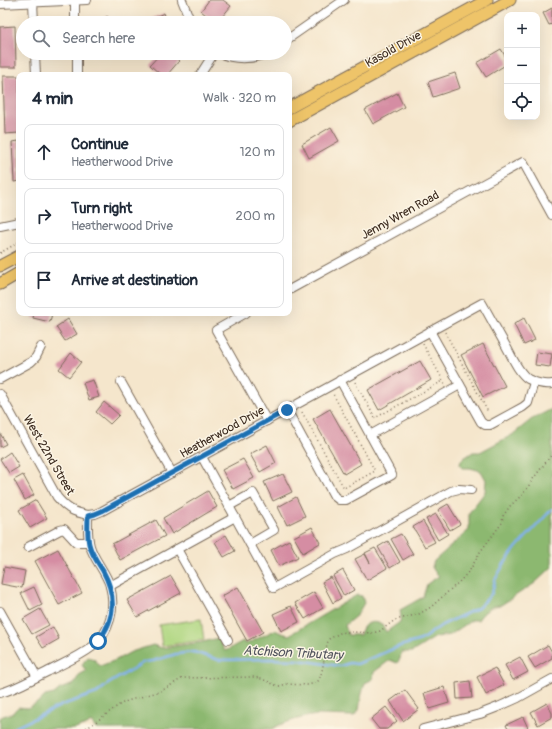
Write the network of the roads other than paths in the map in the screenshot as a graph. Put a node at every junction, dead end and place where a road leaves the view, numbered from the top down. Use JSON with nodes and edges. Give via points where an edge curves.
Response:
{"nodes":[{"id":1,"x":75,"y":0,"type":"edge"},
{"id":2,"x":87,"y":0,"type":"edge"},
{"id":3,"x":182,"y":0,"type":"edge"},
{"id":4,"x":344,"y":0,"type":"edge"},
{"id":5,"x":487,"y":0,"type":"edge"},
{"id":6,"x":510,"y":0,"type":"edge"},
{"id":7,"x":33,"y":2,"type":"junction"},
{"id":8,"x":0,"y":4,"type":"edge"},
{"id":9,"x":34,"y":16,"type":"edge"},
{"id":10,"x":75,"y":16,"type":"edge"},
{"id":11,"x":188,"y":16,"type":"edge"},
{"id":12,"x":292,"y":36,"type":"edge"},
{"id":13,"x":35,"y":60,"type":"edge"},
{"id":14,"x":77,"y":60,"type":"edge"},
{"id":15,"x":210,"y":60,"type":"edge"},
{"id":16,"x":36,"y":72,"type":"edge"},
{"id":17,"x":77,"y":72,"type":"edge"},
{"id":18,"x":202,"y":72,"type":"edge"},
{"id":19,"x":292,"y":106,"type":"edge"},
{"id":20,"x":292,"y":119,"type":"edge"},
{"id":21,"x":552,"y":215,"type":"edge"},
{"id":22,"x":16,"y":223,"type":"edge"},
{"id":23,"x":0,"y":226,"type":"edge"},
{"id":24,"x":16,"y":258,"type":"edge"},
{"id":25,"x":0,"y":266,"type":"edge"},
{"id":26,"x":16,"y":275,"type":"edge"},
{"id":27,"x":0,"y":284,"type":"edge"},
{"id":28,"x":292,"y":288,"type":"edge"},
{"id":29,"x":241,"y":316,"type":"edge"},
{"id":30,"x":430,"y":331,"type":"junction"},
{"id":31,"x":41,"y":347,"type":"dead end"},
{"id":32,"x":0,"y":379,"type":"edge"},
{"id":33,"x":340,"y":380,"type":"junction"},
{"id":34,"x":121,"y":382,"type":"dead end"},
{"id":35,"x":534,"y":382,"type":"junction"},
{"id":36,"x":552,"y":384,"type":"edge"},
{"id":37,"x":460,"y":385,"type":"junction"},
{"id":38,"x":0,"y":394,"type":"edge"},
{"id":39,"x":287,"y":410,"type":"junction"},
{"id":40,"x":267,"y":421,"type":"junction"},
{"id":41,"x":370,"y":435,"type":"junction"},
{"id":42,"x":202,"y":457,"type":"junction"},
{"id":43,"x":172,"y":473,"type":"junction"},
{"id":44,"x":471,"y":490,"type":"dead end"},
{"id":45,"x":229,"y":506,"type":"junction"},
{"id":46,"x":88,"y":516,"type":"junction"},
{"id":47,"x":235,"y":517,"type":"junction"},
{"id":48,"x":89,"y":542,"type":"junction"},
{"id":49,"x":250,"y":544,"type":"junction"},
{"id":50,"x":28,"y":548,"type":"dead end"},
{"id":51,"x":177,"y":549,"type":"junction"},
{"id":52,"x":110,"y":586,"type":"junction"},
{"id":53,"x":0,"y":611,"type":"edge"},
{"id":54,"x":228,"y":640,"type":"dead end"},
{"id":55,"x":36,"y":677,"type":"junction"},
{"id":56,"x":552,"y":679,"type":"edge"},
{"id":57,"x":0,"y":693,"type":"edge"},
{"id":58,"x":423,"y":729,"type":"edge"}],
"edges":[{"from":1,"to":2,"type":"street"},
{"from":1,"to":7,"type":"street"},
{"from":1,"to":10,"type":"street"},
{"from":3,"to":11,"type":"street"},
{"from":4,"to":12,"type":"street"},
{"from":5,"to":19,"type":"main road","name":"Kasold Drive"},
{"from":6,"to":20,"type":"main road","name":"Kasold Drive"},
{"from":7,"to":8,"type":"street"},
{"from":7,"to":9,"type":"street"},
{"from":13,"to":16,"type":"street"},
{"from":14,"to":17,"type":"street"},
{"from":15,"to":18,"type":"street"},
{"from":21,"to":28,"type":"street","name":"Jenny Wren Road","via":[[523,162]]},
{"from":22,"to":23,"type":"street"},
{"from":24,"to":25,"type":"main road"},
{"from":26,"to":27,"type":"main road"},
{"from":29,"to":40,"type":"street","via":[[216,330]]},
{"from":30,"to":33,"type":"street","name":"Heatherwood Drive"},
{"from":30,"to":35,"type":"street","name":"Heatherwood Drive","via":[[482,303],[519,369]]},
{"from":30,"to":37,"type":"street"},
{"from":31,"to":32,"type":"street","via":[[31,362]]},
{"from":33,"to":39,"type":"street","name":"Heatherwood Drive"},
{"from":33,"to":41,"type":"street"},
{"from":34,"to":43,"type":"street"},
{"from":35,"to":36,"type":"street"},
{"from":35,"to":37,"type":"street","via":[[528,403],[490,425],[481,422]]},
{"from":37,"to":41,"type":"street"},
{"from":38,"to":46,"type":"street","name":"West 22nd Street","via":[[57,496],[70,510]]},
{"from":39,"to":40,"type":"street","name":"Heatherwood Drive"},
{"from":39,"to":41,"type":"street","via":[[334,496],[339,500],[346,500],[392,475]]},
{"from":40,"to":42,"type":"street","name":"Heatherwood Drive"},
{"from":42,"to":43,"type":"street","name":"Heatherwood Drive"},
{"from":42,"to":45,"type":"street"},
{"from":43,"to":46,"type":"street","name":"Heatherwood Drive"},
{"from":44,"to":49,"type":"street","via":[[451,491],[274,588]]},
{"from":45,"to":47,"type":"street"},
{"from":45,"to":49,"type":"street","via":[[253,492],[274,530]]},
{"from":46,"to":48,"type":"street"},
{"from":47,"to":49,"type":"street"},
{"from":47,"to":51,"type":"street"},
{"from":48,"to":50,"type":"street","via":[[76,542],[64,529]]},
{"from":48,"to":52,"type":"street"},
{"from":51,"to":52,"type":"street"},
{"from":51,"to":54,"type":"street"},
{"from":52,"to":55,"type":"street","via":[[111,619],[103,635],[91,647]]},
{"from":53,"to":55,"type":"street"},
{"from":55,"to":57,"type":"street"},
{"from":56,"to":58,"type":"street","via":[[518,698],[480,714]]}]}
